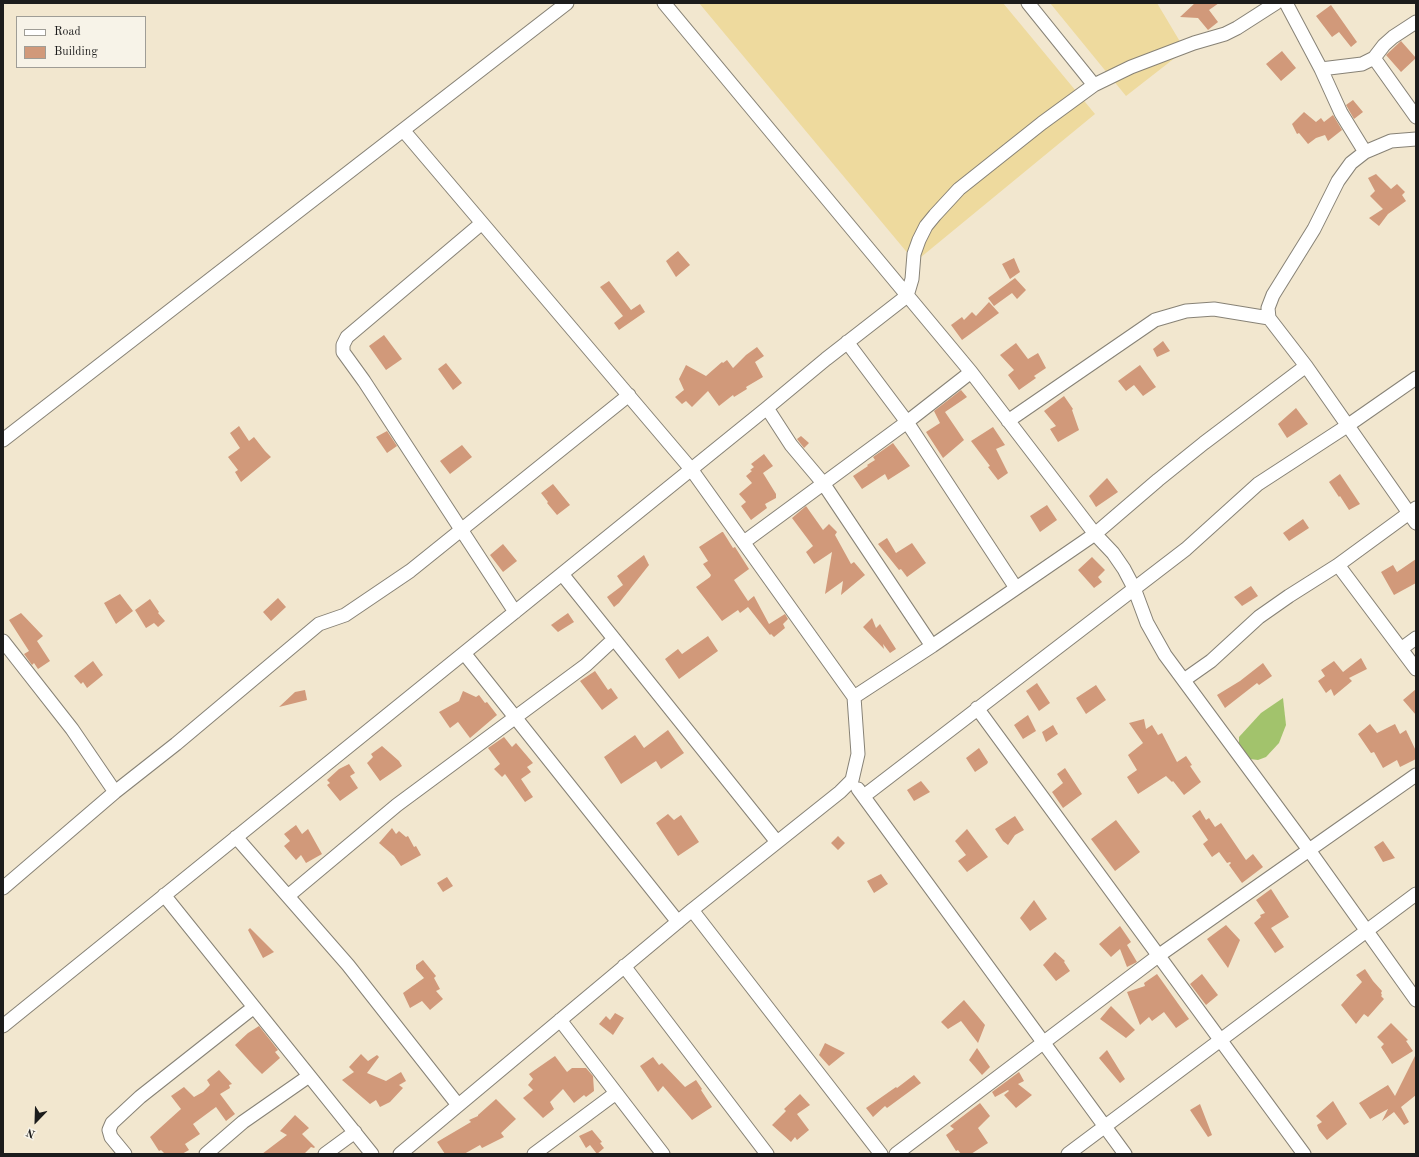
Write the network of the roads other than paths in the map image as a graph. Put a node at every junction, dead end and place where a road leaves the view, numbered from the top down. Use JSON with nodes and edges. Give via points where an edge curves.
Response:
{"nodes":[{"id":1,"x":567,"y":3,"type":"edge"},
{"id":2,"x":664,"y":3,"type":"edge"},
{"id":3,"x":1028,"y":3,"type":"edge"},
{"id":4,"x":1276,"y":3,"type":"edge"},
{"id":5,"x":1286,"y":3,"type":"edge"},
{"id":6,"x":1416,"y":22,"type":"edge"},
{"id":7,"x":1374,"y":58,"type":"junction"},
{"id":8,"x":1321,"y":69,"type":"junction"},
{"id":9,"x":1094,"y":85,"type":"junction"},
{"id":10,"x":1416,"y":117,"type":"edge"},
{"id":11,"x":403,"y":130,"type":"junction"},
{"id":12,"x":1416,"y":139,"type":"edge"},
{"id":13,"x":1364,"y":152,"type":"junction"},
{"id":14,"x":482,"y":223,"type":"junction"},
{"id":15,"x":907,"y":296,"type":"junction"},
{"id":16,"x":1269,"y":318,"type":"junction"},
{"id":17,"x":847,"y":342,"type":"junction"},
{"id":18,"x":1306,"y":366,"type":"junction"},
{"id":19,"x":971,"y":372,"type":"junction"},
{"id":20,"x":1416,"y":378,"type":"edge"},
{"id":21,"x":629,"y":395,"type":"junction"},
{"id":22,"x":767,"y":408,"type":"junction"},
{"id":23,"x":1008,"y":421,"type":"junction"},
{"id":24,"x":907,"y":422,"type":"junction"},
{"id":25,"x":1348,"y":426,"type":"junction"},
{"id":26,"x":3,"y":440,"type":"edge"},
{"id":27,"x":691,"y":469,"type":"junction"},
{"id":28,"x":823,"y":483,"type":"junction"},
{"id":29,"x":1414,"y":514,"type":"edge"},
{"id":30,"x":461,"y":529,"type":"junction"},
{"id":31,"x":1095,"y":534,"type":"junction"},
{"id":32,"x":744,"y":542,"type":"junction"},
{"id":33,"x":1338,"y":565,"type":"junction"},
{"id":34,"x":562,"y":574,"type":"junction"},
{"id":35,"x":1016,"y":588,"type":"junction"},
{"id":36,"x":1134,"y":588,"type":"junction"},
{"id":37,"x":515,"y":612,"type":"junction"},
{"id":38,"x":1416,"y":638,"type":"edge"},
{"id":39,"x":614,"y":639,"type":"junction"},
{"id":40,"x":3,"y":641,"type":"edge"},
{"id":41,"x":932,"y":646,"type":"junction"},
{"id":42,"x":1401,"y":648,"type":"junction"},
{"id":43,"x":464,"y":653,"type":"junction"},
{"id":44,"x":1416,"y":669,"type":"edge"},
{"id":45,"x":1184,"y":680,"type":"junction"},
{"id":46,"x":854,"y":697,"type":"junction"},
{"id":47,"x":977,"y":708,"type":"junction"},
{"id":48,"x":516,"y":718,"type":"junction"},
{"id":49,"x":1416,"y":775,"type":"edge"},
{"id":50,"x":852,"y":780,"type":"junction"},
{"id":51,"x":115,"y":792,"type":"junction"},
{"id":52,"x":864,"y":796,"type":"junction"},
{"id":53,"x":236,"y":837,"type":"junction"},
{"id":54,"x":777,"y":842,"type":"junction"},
{"id":55,"x":1309,"y":850,"type":"junction"},
{"id":56,"x":3,"y":888,"type":"edge"},
{"id":57,"x":1416,"y":894,"type":"edge"},
{"id":58,"x":164,"y":895,"type":"junction"},
{"id":59,"x":288,"y":896,"type":"junction"},
{"id":60,"x":692,"y":910,"type":"junction"},
{"id":61,"x":678,"y":922,"type":"junction"},
{"id":62,"x":1367,"y":931,"type":"junction"},
{"id":63,"x":1158,"y":956,"type":"junction"},
{"id":64,"x":624,"y":966,"type":"junction"},
{"id":65,"x":1416,"y":1000,"type":"edge"},
{"id":66,"x":254,"y":1007,"type":"junction"},
{"id":67,"x":560,"y":1020,"type":"junction"},
{"id":68,"x":3,"y":1026,"type":"edge"},
{"id":69,"x":1220,"y":1040,"type":"junction"},
{"id":70,"x":1044,"y":1042,"type":"junction"},
{"id":71,"x":310,"y":1076,"type":"junction"},
{"id":72,"x":616,"y":1093,"type":"junction"},
{"id":73,"x":458,"y":1105,"type":"junction"},
{"id":74,"x":1105,"y":1126,"type":"junction"},
{"id":75,"x":355,"y":1132,"type":"junction"},
{"id":76,"x":407,"y":1152,"type":"edge"},
{"id":77,"x":124,"y":1154,"type":"edge"},
{"id":78,"x":206,"y":1154,"type":"edge"},
{"id":79,"x":325,"y":1154,"type":"edge"},
{"id":80,"x":372,"y":1154,"type":"edge"},
{"id":81,"x":534,"y":1154,"type":"edge"},
{"id":82,"x":663,"y":1154,"type":"edge"},
{"id":83,"x":767,"y":1154,"type":"edge"},
{"id":84,"x":881,"y":1154,"type":"edge"},
{"id":85,"x":896,"y":1154,"type":"edge"},
{"id":86,"x":1068,"y":1154,"type":"edge"},
{"id":87,"x":1125,"y":1154,"type":"edge"},
{"id":88,"x":1304,"y":1154,"type":"edge"}],
"edges":[{"from":1,"to":11,"type":"street"},
{"from":2,"to":15,"type":"street"},
{"from":3,"to":9,"type":"street"},
{"from":4,"to":9,"type":"street","via":[[1224,34],[1131,67]]},
{"from":5,"to":8,"type":"street"},
{"from":6,"to":7,"type":"street","via":[[1393,37]]},
{"from":7,"to":8,"type":"street","via":[[1362,64]]},
{"from":7,"to":10,"type":"street"},
{"from":8,"to":13,"type":"street","via":[[1341,112]]},
{"from":9,"to":15,"type":"street","via":[[959,189],[935,215],[926,226],[914,254],[912,279]]},
{"from":11,"to":14,"type":"street"},
{"from":11,"to":26,"type":"street"},
{"from":12,"to":13,"type":"street","via":[[1391,140]]},
{"from":13,"to":16,"type":"street","via":[[1351,163],[1338,181],[1314,229],[1273,295],[1268,308]]},
{"from":14,"to":21,"type":"street"},
{"from":14,"to":30,"type":"street","via":[[347,337],[342,345],[343,352]]},
{"from":15,"to":17,"type":"street"},
{"from":15,"to":19,"type":"street"},
{"from":16,"to":18,"type":"street"},
{"from":16,"to":23,"type":"street","via":[[1214,309],[1186,311],[1156,320]]},
{"from":17,"to":22,"type":"street"},
{"from":17,"to":24,"type":"street"},
{"from":18,"to":25,"type":"street"},
{"from":18,"to":31,"type":"street","via":[[1187,457]]},
{"from":19,"to":23,"type":"street"},
{"from":19,"to":24,"type":"street"},
{"from":20,"to":25,"type":"street"},
{"from":21,"to":27,"type":"street"},
{"from":21,"to":30,"type":"street"},
{"from":22,"to":27,"type":"street"},
{"from":22,"to":28,"type":"street","via":[[791,445]]},
{"from":23,"to":31,"type":"street"},
{"from":24,"to":28,"type":"street"},
{"from":24,"to":35,"type":"street"},
{"from":25,"to":29,"type":"street"},
{"from":25,"to":36,"type":"street","via":[[1258,484],[1186,549]]},
{"from":27,"to":32,"type":"street"},
{"from":27,"to":34,"type":"street"},
{"from":28,"to":32,"type":"street"},
{"from":28,"to":41,"type":"street"},
{"from":29,"to":33,"type":"street"},
{"from":30,"to":37,"type":"street"},
{"from":30,"to":51,"type":"street","via":[[410,571],[345,615],[319,624]]},
{"from":31,"to":35,"type":"street"},
{"from":31,"to":36,"type":"street","via":[[1113,553]]},
{"from":32,"to":46,"type":"street"},
{"from":33,"to":42,"type":"street"},
{"from":33,"to":45,"type":"street","via":[[1259,617],[1211,661]]},
{"from":34,"to":37,"type":"street"},
{"from":34,"to":39,"type":"street"},
{"from":35,"to":41,"type":"street"},
{"from":36,"to":45,"type":"street","via":[[1147,623]]},
{"from":36,"to":47,"type":"street"},
{"from":37,"to":43,"type":"street"},
{"from":38,"to":42,"type":"street"},
{"from":39,"to":48,"type":"street","via":[[586,665]]},
{"from":39,"to":54,"type":"street"},
{"from":40,"to":51,"type":"street","via":[[72,729]]},
{"from":41,"to":46,"type":"street"},
{"from":42,"to":44,"type":"street"},
{"from":43,"to":48,"type":"street"},
{"from":43,"to":53,"type":"street"},
{"from":45,"to":55,"type":"street"},
{"from":46,"to":50,"type":"street","via":[[858,754]]},
{"from":47,"to":52,"type":"street"},
{"from":47,"to":63,"type":"street"},
{"from":48,"to":59,"type":"street","via":[[396,805]]},
{"from":48,"to":61,"type":"street"},
{"from":49,"to":55,"type":"street"},
{"from":50,"to":52,"type":"street"},
{"from":50,"to":54,"type":"street"},
{"from":51,"to":56,"type":"street"},
{"from":52,"to":70,"type":"street"},
{"from":53,"to":58,"type":"street"},
{"from":53,"to":59,"type":"street"},
{"from":54,"to":60,"type":"street"},
{"from":55,"to":62,"type":"street"},
{"from":55,"to":63,"type":"street"},
{"from":57,"to":62,"type":"street"},
{"from":58,"to":66,"type":"street"},
{"from":58,"to":68,"type":"street"},
{"from":59,"to":73,"type":"street","via":[[348,965]]},
{"from":60,"to":61,"type":"street"},
{"from":60,"to":84,"type":"street"},
{"from":61,"to":64,"type":"street"},
{"from":62,"to":65,"type":"street"},
{"from":62,"to":69,"type":"street"},
{"from":63,"to":69,"type":"street"},
{"from":63,"to":70,"type":"street"},
{"from":64,"to":67,"type":"street"},
{"from":64,"to":83,"type":"street"},
{"from":66,"to":71,"type":"street"},
{"from":66,"to":77,"type":"street","via":[[140,1097],[112,1123],[109,1130],[111,1136]]},
{"from":67,"to":72,"type":"street"},
{"from":67,"to":73,"type":"street"},
{"from":69,"to":74,"type":"street"},
{"from":69,"to":88,"type":"street"},
{"from":70,"to":74,"type":"street"},
{"from":70,"to":85,"type":"street"},
{"from":71,"to":75,"type":"street"},
{"from":71,"to":78,"type":"street","via":[[243,1122]]},
{"from":72,"to":81,"type":"street"},
{"from":72,"to":82,"type":"street"},
{"from":73,"to":76,"type":"street"},
{"from":74,"to":86,"type":"street"},
{"from":74,"to":87,"type":"street"},
{"from":75,"to":79,"type":"street"},
{"from":75,"to":80,"type":"street"}]}
